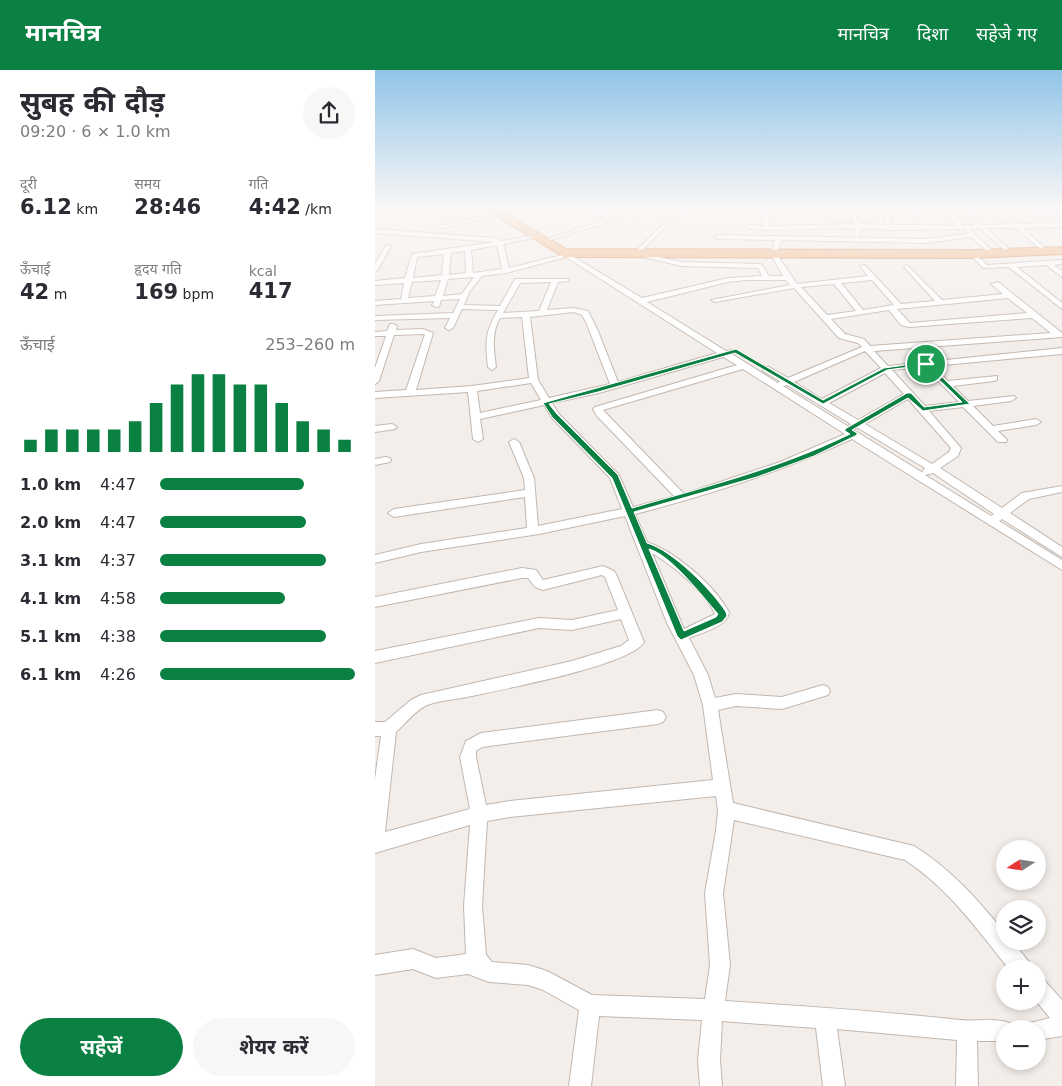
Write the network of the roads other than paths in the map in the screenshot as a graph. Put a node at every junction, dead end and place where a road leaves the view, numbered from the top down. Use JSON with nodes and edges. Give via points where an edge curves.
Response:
{"nodes":[{"id":1,"x":383,"y":256,"type":"edge"},
{"id":2,"x":440,"y":256,"type":"edge"},
{"id":3,"x":447,"y":256,"type":"edge"},
{"id":4,"x":469,"y":256,"type":"edge"},
{"id":5,"x":503,"y":256,"type":"edge"},
{"id":6,"x":553,"y":256,"type":"edge"},
{"id":7,"x":574,"y":256,"type":"edge"},
{"id":8,"x":655,"y":256,"type":"edge"},
{"id":9,"x":777,"y":256,"type":"edge"},
{"id":10,"x":975,"y":256,"type":"edge"},
{"id":11,"x":1059,"y":256,"type":"edge"},
{"id":12,"x":1048,"y":263,"type":"junction"},
{"id":13,"x":1010,"y":265,"type":"junction"},
{"id":14,"x":863,"y":266,"type":"dead end"},
{"id":15,"x":907,"y":267,"type":"dead end"},
{"id":16,"x":375,"y":270,"type":"edge"},
{"id":17,"x":506,"y":271,"type":"junction"},
{"id":18,"x":480,"y":274,"type":"junction"},
{"id":19,"x":470,"y":275,"type":"junction"},
{"id":20,"x":1062,"y":275,"type":"edge"},
{"id":21,"x":445,"y":277,"type":"junction"},
{"id":22,"x":767,"y":278,"type":"junction"},
{"id":23,"x":787,"y":278,"type":"junction"},
{"id":24,"x":873,"y":278,"type":"junction"},
{"id":25,"x":555,"y":280,"type":"junction"},
{"id":26,"x":567,"y":280,"type":"dead end"},
{"id":27,"x":410,"y":282,"type":"junction"},
{"id":28,"x":836,"y":282,"type":"junction"},
{"id":29,"x":375,"y":283,"type":"edge"},
{"id":30,"x":995,"y":284,"type":"dead end"},
{"id":31,"x":795,"y":286,"type":"junction"},
{"id":32,"x":465,"y":296,"type":"junction"},
{"id":33,"x":1011,"y":296,"type":"junction"},
{"id":34,"x":439,"y":298,"type":"junction"},
{"id":35,"x":645,"y":300,"type":"junction"},
{"id":36,"x":715,"y":300,"type":"dead end"},
{"id":37,"x":405,"y":301,"type":"junction"},
{"id":38,"x":940,"y":302,"type":"junction"},
{"id":39,"x":375,"y":303,"type":"edge"},
{"id":40,"x":896,"y":307,"type":"junction"},
{"id":41,"x":503,"y":308,"type":"junction"},
{"id":42,"x":1062,"y":308,"type":"edge"},
{"id":43,"x":458,"y":311,"type":"junction"},
{"id":44,"x":862,"y":312,"type":"junction"},
{"id":45,"x":542,"y":314,"type":"junction"},
{"id":46,"x":432,"y":315,"type":"junction"},
{"id":47,"x":527,"y":315,"type":"junction"},
{"id":48,"x":1035,"y":315,"type":"junction"},
{"id":49,"x":498,"y":316,"type":"junction"},
{"id":50,"x":396,"y":317,"type":"junction"},
{"id":51,"x":375,"y":318,"type":"edge"},
{"id":52,"x":825,"y":318,"type":"junction"},
{"id":53,"x":449,"y":328,"type":"dead end"},
{"id":54,"x":427,"y":332,"type":"junction"},
{"id":55,"x":390,"y":333,"type":"junction"},
{"id":56,"x":375,"y":334,"type":"edge"},
{"id":57,"x":1060,"y":335,"type":"edge"},
{"id":58,"x":868,"y":348,"type":"junction"},
{"id":59,"x":1062,"y":351,"type":"edge"},
{"id":60,"x":731,"y":352,"type":"junction"},
{"id":61,"x":926,"y":364,"type":"junction"},
{"id":62,"x":744,"y":366,"type":"junction"},
{"id":63,"x":492,"y":367,"type":"dead end"},
{"id":64,"x":886,"y":369,"type":"junction"},
{"id":65,"x":994,"y":378,"type":"dead end"},
{"id":66,"x":534,"y":380,"type":"junction"},
{"id":67,"x":375,"y":381,"type":"edge"},
{"id":68,"x":787,"y":382,"type":"junction"},
{"id":69,"x":946,"y":384,"type":"junction"},
{"id":70,"x":615,"y":385,"type":"junction"},
{"id":71,"x":778,"y":386,"type":"junction"},
{"id":72,"x":471,"y":389,"type":"junction"},
{"id":73,"x":410,"y":393,"type":"junction"},
{"id":74,"x":375,"y":395,"type":"edge"},
{"id":75,"x":909,"y":395,"type":"junction"},
{"id":76,"x":1011,"y":398,"type":"dead end"},
{"id":77,"x":823,"y":402,"type":"junction"},
{"id":78,"x":546,"y":403,"type":"junction"},
{"id":79,"x":967,"y":404,"type":"junction"},
{"id":80,"x":923,"y":410,"type":"junction"},
{"id":81,"x":476,"y":417,"type":"junction"},
{"id":82,"x":1036,"y":422,"type":"dead end"},
{"id":83,"x":392,"y":427,"type":"dead end"},
{"id":84,"x":375,"y":429,"type":"edge"},
{"id":85,"x":853,"y":429,"type":"junction"},
{"id":86,"x":991,"y":429,"type":"junction"},
{"id":87,"x":478,"y":439,"type":"dead end"},
{"id":88,"x":1002,"y":440,"type":"dead end"},
{"id":89,"x":514,"y":442,"type":"dead end"},
{"id":90,"x":932,"y":468,"type":"junction"},
{"id":91,"x":921,"y":476,"type":"junction"},
{"id":92,"x":1062,"y":489,"type":"edge"},
{"id":93,"x":531,"y":493,"type":"junction"},
{"id":94,"x":681,"y":497,"type":"junction"},
{"id":95,"x":630,"y":510,"type":"junction"},
{"id":96,"x":394,"y":513,"type":"dead end"},
{"id":97,"x":1002,"y":514,"type":"junction"},
{"id":98,"x":992,"y":521,"type":"junction"},
{"id":99,"x":533,"y":530,"type":"junction"},
{"id":100,"x":644,"y":545,"type":"junction"},
{"id":101,"x":1062,"y":553,"type":"edge"},
{"id":102,"x":375,"y":559,"type":"edge"},
{"id":103,"x":1062,"y":566,"type":"edge"},
{"id":104,"x":375,"y":602,"type":"edge"},
{"id":105,"x":627,"y":613,"type":"junction"},
{"id":106,"x":681,"y":636,"type":"junction"},
{"id":107,"x":375,"y":657,"type":"edge"},
{"id":108,"x":823,"y":691,"type":"dead end"},
{"id":109,"x":710,"y":705,"type":"junction"},
{"id":110,"x":658,"y":718,"type":"dead end"},
{"id":111,"x":381,"y":729,"type":"edge"},
{"id":112,"x":723,"y":787,"type":"junction"},
{"id":113,"x":726,"y":810,"type":"junction"},
{"id":114,"x":479,"y":814,"type":"junction"},
{"id":115,"x":375,"y":840,"type":"edge"},
{"id":116,"x":375,"y":844,"type":"edge"},
{"id":117,"x":1015,"y":960,"type":"edge"},
{"id":118,"x":375,"y":965,"type":"edge"},
{"id":119,"x":481,"y":967,"type":"junction"},
{"id":120,"x":1046,"y":997,"type":"edge"},
{"id":121,"x":589,"y":1006,"type":"junction"},
{"id":122,"x":713,"y":1010,"type":"junction"},
{"id":123,"x":1062,"y":1016,"type":"edge"},
{"id":124,"x":825,"y":1019,"type":"junction"},
{"id":125,"x":1062,"y":1026,"type":"edge"},
{"id":126,"x":1046,"y":1029,"type":"edge"},
{"id":127,"x":967,"y":1031,"type":"junction"},
{"id":128,"x":996,"y":1031,"type":"edge"},
{"id":129,"x":580,"y":1086,"type":"edge"},
{"id":130,"x":711,"y":1086,"type":"edge"},
{"id":131,"x":834,"y":1086,"type":"edge"},
{"id":132,"x":967,"y":1086,"type":"edge"}],
"edges":[{"from":1,"to":16,"type":"street"},
{"from":2,"to":27,"type":"street","via":[[412,262]]},
{"from":3,"to":21,"type":"street"},
{"from":4,"to":19,"type":"street"},
{"from":5,"to":17,"type":"street"},
{"from":6,"to":17,"type":"street"},
{"from":7,"to":35,"type":"street"},
{"from":8,"to":22,"type":"street","via":[[681,264],[757,266]]},
{"from":9,"to":23,"type":"street"},
{"from":10,"to":13,"type":"street","via":[[985,267]]},
{"from":11,"to":12,"type":"street"},
{"from":12,"to":13,"type":"street"},
{"from":12,"to":20,"type":"street"},
{"from":13,"to":42,"type":"street"},
{"from":14,"to":24,"type":"street"},
{"from":15,"to":38,"type":"street"},
{"from":17,"to":18,"type":"street"},
{"from":18,"to":19,"type":"street"},
{"from":18,"to":32,"type":"street"},
{"from":19,"to":21,"type":"street"},
{"from":21,"to":27,"type":"street"},
{"from":21,"to":34,"type":"street"},
{"from":22,"to":23,"type":"street"},
{"from":22,"to":35,"type":"street","via":[[728,280]]},
{"from":23,"to":31,"type":"street"},
{"from":24,"to":28,"type":"street"},
{"from":24,"to":40,"type":"street"},
{"from":25,"to":26,"type":"street"},
{"from":25,"to":41,"type":"street","via":[[518,281]]},
{"from":25,"to":45,"type":"street"},
{"from":27,"to":29,"type":"street"},
{"from":27,"to":37,"type":"street"},
{"from":28,"to":31,"type":"street"},
{"from":28,"to":44,"type":"street"},
{"from":30,"to":33,"type":"street"},
{"from":31,"to":36,"type":"street"},
{"from":31,"to":52,"type":"street"},
{"from":32,"to":34,"type":"street"},
{"from":32,"to":43,"type":"street"},
{"from":33,"to":38,"type":"street"},
{"from":33,"to":48,"type":"street"},
{"from":34,"to":37,"type":"street"},
{"from":34,"to":46,"type":"street"},
{"from":35,"to":60,"type":"street"},
{"from":37,"to":39,"type":"street"},
{"from":38,"to":40,"type":"street"},
{"from":40,"to":44,"type":"street"},
{"from":40,"to":48,"type":"street","via":[[903,323],[909,326]]},
{"from":41,"to":43,"type":"street"},
{"from":41,"to":49,"type":"street"},
{"from":43,"to":46,"type":"street"},
{"from":43,"to":53,"type":"street"},
{"from":44,"to":52,"type":"street"},
{"from":45,"to":47,"type":"street"},
{"from":45,"to":70,"type":"street","via":[[574,310],[585,312],[599,338]]},
{"from":46,"to":50,"type":"street"},
{"from":46,"to":54,"type":"street"},
{"from":47,"to":49,"type":"street"},
{"from":47,"to":66,"type":"street"},
{"from":48,"to":57,"type":"street"},
{"from":49,"to":63,"type":"street","via":[[491,332]]},
{"from":50,"to":51,"type":"street"},
{"from":50,"to":55,"type":"street"},
{"from":52,"to":58,"type":"street","via":[[842,336],[861,341]]},
{"from":54,"to":55,"type":"street"},
{"from":54,"to":73,"type":"street","via":[[429,335]]},
{"from":55,"to":56,"type":"street"},
{"from":55,"to":67,"type":"street"},
{"from":57,"to":58,"type":"street"},
{"from":58,"to":64,"type":"street"},
{"from":58,"to":68,"type":"street"},
{"from":59,"to":61,"type":"street"},
{"from":60,"to":62,"type":"street"},
{"from":60,"to":68,"type":"street"},
{"from":60,"to":70,"type":"street"},
{"from":61,"to":64,"type":"street"},
{"from":61,"to":69,"type":"street"},
{"from":62,"to":71,"type":"street"},
{"from":62,"to":94,"type":"street","via":[[598,409]]},
{"from":64,"to":75,"type":"street"},
{"from":64,"to":77,"type":"street"},
{"from":65,"to":69,"type":"street"},
{"from":66,"to":72,"type":"street"},
{"from":66,"to":78,"type":"street"},
{"from":68,"to":71,"type":"street"},
{"from":68,"to":77,"type":"street"},
{"from":69,"to":79,"type":"street"},
{"from":70,"to":78,"type":"street"},
{"from":71,"to":85,"type":"street"},
{"from":72,"to":73,"type":"street"},
{"from":72,"to":81,"type":"street"},
{"from":73,"to":74,"type":"street"},
{"from":75,"to":80,"type":"street"},
{"from":75,"to":85,"type":"street"},
{"from":76,"to":79,"type":"street"},
{"from":77,"to":85,"type":"street"},
{"from":78,"to":81,"type":"street"},
{"from":78,"to":95,"type":"street","via":[[615,477]]},
{"from":79,"to":80,"type":"street"},
{"from":79,"to":86,"type":"street"},
{"from":80,"to":90,"type":"street","via":[[956,448],[954,454]]},
{"from":81,"to":87,"type":"street"},
{"from":82,"to":86,"type":"street"},
{"from":83,"to":84,"type":"street"},
{"from":85,"to":90,"type":"street"},
{"from":85,"to":91,"type":"street"},
{"from":85,"to":94,"type":"street","via":[[804,458]]},
{"from":86,"to":88,"type":"street"},
{"from":89,"to":93,"type":"street","via":[[529,478]]},
{"from":90,"to":91,"type":"street"},
{"from":90,"to":97,"type":"street"},
{"from":91,"to":98,"type":"street"},
{"from":92,"to":97,"type":"street","via":[[1026,496]]},
{"from":93,"to":96,"type":"street"},
{"from":93,"to":99,"type":"street"},
{"from":94,"to":95,"type":"street"},
{"from":95,"to":99,"type":"street"},
{"from":95,"to":100,"type":"street"},
{"from":97,"to":98,"type":"street"},
{"from":97,"to":101,"type":"street"},
{"from":98,"to":103,"type":"street"},
{"from":99,"to":102,"type":"street"},
{"from":100,"to":106,"type":"street"},
{"from":100,"to":106,"type":"street","via":[[657,548],[667,556],[722,612],[719,619]]},
{"from":104,"to":105,"type":"street","via":[[522,573],[532,573],[543,585],[603,570],[611,574]]},
{"from":105,"to":107,"type":"street","via":[[572,625],[539,623]]},
{"from":105,"to":111,"type":"street","via":[[637,642],[629,649],[584,664],[421,701],[399,722]]},
{"from":106,"to":109,"type":"street","via":[[701,675]]},
{"from":108,"to":109,"type":"street","via":[[782,703],[736,700]]},
{"from":109,"to":112,"type":"street"},
{"from":110,"to":114,"type":"street","via":[[473,743],[468,757]]},
{"from":111,"to":115,"type":"street","via":[[389,734]]},
{"from":112,"to":113,"type":"street"},
{"from":112,"to":114,"type":"street"},
{"from":113,"to":117,"type":"street","via":[[908,852],[924,860],[953,886]]},
{"from":113,"to":122,"type":"street","via":[[714,893],[720,965]]},
{"from":114,"to":116,"type":"street"},
{"from":114,"to":119,"type":"street","via":[[473,906],[476,956]]},
{"from":118,"to":119,"type":"street","via":[[413,959],[436,968],[468,964]]},
{"from":119,"to":121,"type":"street","via":[[489,972],[528,975],[547,981]]},
{"from":120,"to":123,"type":"street"},
{"from":121,"to":122,"type":"street"},
{"from":121,"to":129,"type":"street"},
{"from":122,"to":124,"type":"street"},
{"from":122,"to":130,"type":"street","via":[[709,1060]]},
{"from":124,"to":127,"type":"street"},
{"from":124,"to":131,"type":"street"},
{"from":125,"to":126,"type":"street"},
{"from":127,"to":128,"type":"street"},
{"from":127,"to":132,"type":"street"}]}
